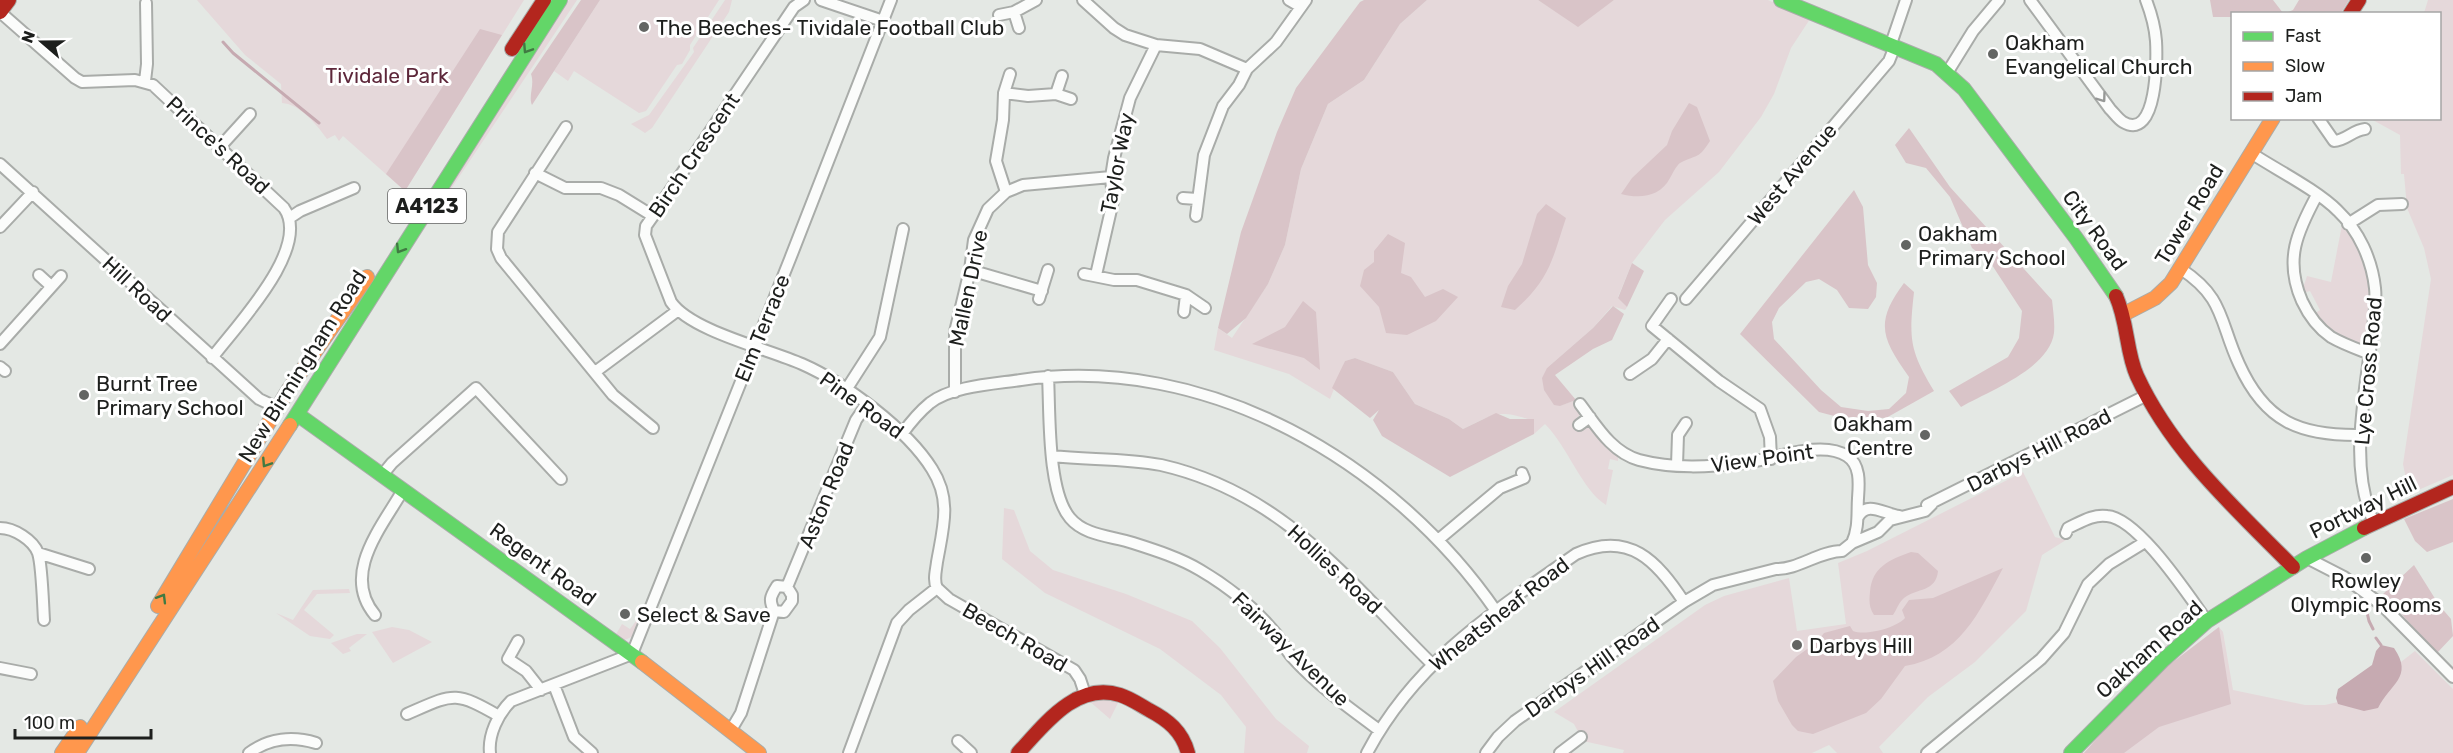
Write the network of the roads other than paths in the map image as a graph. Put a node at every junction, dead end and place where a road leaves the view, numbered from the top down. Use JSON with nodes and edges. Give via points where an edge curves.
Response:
{"nodes":[{"id":1,"x":544,"y":0,"type":"edge"},
{"id":2,"x":560,"y":0,"type":"edge"},
{"id":3,"x":804,"y":0,"type":"edge"},
{"id":4,"x":821,"y":0,"type":"edge"},
{"id":5,"x":891,"y":0,"type":"edge"},
{"id":6,"x":1036,"y":0,"type":"edge"},
{"id":7,"x":1083,"y":0,"type":"edge"},
{"id":8,"x":1289,"y":0,"type":"edge"},
{"id":9,"x":1781,"y":0,"type":"edge"},
{"id":10,"x":1906,"y":0,"type":"edge"},
{"id":11,"x":2000,"y":0,"type":"edge"},
{"id":12,"x":2030,"y":0,"type":"edge"},
{"id":13,"x":2146,"y":0,"type":"edge"},
{"id":14,"x":146,"y":3,"type":"dead end"},
{"id":15,"x":1304,"y":4,"type":"edge"},
{"id":16,"x":3,"y":6,"type":"edge"},
{"id":17,"x":1014,"y":12,"type":"junction"},
{"id":18,"x":999,"y":15,"type":"dead end"},
{"id":19,"x":883,"y":21,"type":"junction"},
{"id":20,"x":1019,"y":28,"type":"dead end"},
{"id":21,"x":1155,"y":45,"type":"junction"},
{"id":22,"x":1893,"y":45,"type":"junction"},
{"id":23,"x":1247,"y":69,"type":"junction"},
{"id":24,"x":1947,"y":73,"type":"junction"},
{"id":25,"x":1010,"y":74,"type":"dead end"},
{"id":26,"x":1062,"y":76,"type":"dead end"},
{"id":27,"x":145,"y":81,"type":"junction"},
{"id":28,"x":1004,"y":93,"type":"junction"},
{"id":29,"x":1056,"y":93,"type":"junction"},
{"id":30,"x":1071,"y":99,"type":"dead end"},
{"id":31,"x":250,"y":114,"type":"dead end"},
{"id":32,"x":2271,"y":120,"type":"edge"},
{"id":33,"x":2319,"y":120,"type":"edge"},
{"id":34,"x":566,"y":127,"type":"dead end"},
{"id":35,"x":2364,"y":129,"type":"dead end"},
{"id":36,"x":220,"y":147,"type":"junction"},
{"id":37,"x":2251,"y":153,"type":"junction"},
{"id":38,"x":0,"y":164,"type":"edge"},
{"id":39,"x":535,"y":173,"type":"junction"},
{"id":40,"x":1111,"y":177,"type":"junction"},
{"id":41,"x":354,"y":188,"type":"dead end"},
{"id":42,"x":33,"y":192,"type":"junction"},
{"id":43,"x":1006,"y":192,"type":"junction"},
{"id":44,"x":2317,"y":195,"type":"junction"},
{"id":45,"x":1183,"y":198,"type":"dead end"},
{"id":46,"x":1197,"y":200,"type":"junction"},
{"id":47,"x":2402,"y":204,"type":"dead end"},
{"id":48,"x":653,"y":216,"type":"junction"},
{"id":49,"x":1196,"y":216,"type":"dead end"},
{"id":50,"x":291,"y":217,"type":"junction"},
{"id":51,"x":2348,"y":224,"type":"junction"},
{"id":52,"x":0,"y":227,"type":"edge"},
{"id":53,"x":903,"y":229,"type":"dead end"},
{"id":54,"x":2181,"y":269,"type":"junction"},
{"id":55,"x":970,"y":270,"type":"junction"},
{"id":56,"x":1048,"y":270,"type":"dead end"},
{"id":57,"x":39,"y":275,"type":"dead end"},
{"id":58,"x":61,"y":276,"type":"dead end"},
{"id":59,"x":51,"y":286,"type":"junction"},
{"id":60,"x":1186,"y":295,"type":"junction"},
{"id":61,"x":1671,"y":299,"type":"dead end"},
{"id":62,"x":1686,"y":299,"type":"dead end"},
{"id":63,"x":1205,"y":308,"type":"dead end"},
{"id":64,"x":677,"y":311,"type":"junction"},
{"id":65,"x":1184,"y":312,"type":"dead end"},
{"id":66,"x":2124,"y":314,"type":"junction"},
{"id":67,"x":1668,"y":339,"type":"junction"},
{"id":68,"x":0,"y":344,"type":"edge"},
{"id":69,"x":754,"y":346,"type":"junction"},
{"id":70,"x":2370,"y":354,"type":"junction"},
{"id":71,"x":212,"y":358,"type":"junction"},
{"id":72,"x":595,"y":372,"type":"junction"},
{"id":73,"x":1630,"y":374,"type":"dead end"},
{"id":74,"x":1047,"y":376,"type":"junction"},
{"id":75,"x":846,"y":390,"type":"junction"},
{"id":76,"x":955,"y":392,"type":"junction"},
{"id":77,"x":2147,"y":395,"type":"junction"},
{"id":78,"x":867,"y":404,"type":"junction"},
{"id":79,"x":1580,"y":404,"type":"dead end"},
{"id":80,"x":278,"y":408,"type":"junction"},
{"id":81,"x":297,"y":414,"type":"junction"},
{"id":82,"x":1590,"y":417,"type":"junction"},
{"id":83,"x":1686,"y":423,"type":"dead end"},
{"id":84,"x":1580,"y":425,"type":"dead end"},
{"id":85,"x":653,"y":428,"type":"dead end"},
{"id":86,"x":902,"y":434,"type":"junction"},
{"id":87,"x":2361,"y":435,"type":"junction"},
{"id":88,"x":1052,"y":456,"type":"junction"},
{"id":89,"x":1771,"y":459,"type":"junction"},
{"id":90,"x":1677,"y":465,"type":"junction"},
{"id":91,"x":382,"y":474,"type":"junction"},
{"id":92,"x":1525,"y":478,"type":"dead end"},
{"id":93,"x":561,"y":479,"type":"dead end"},
{"id":94,"x":2453,"y":487,"type":"edge"},
{"id":95,"x":1859,"y":488,"type":"junction"},
{"id":96,"x":403,"y":490,"type":"junction"},
{"id":97,"x":1875,"y":509,"type":"junction"},
{"id":98,"x":1900,"y":516,"type":"junction"},
{"id":99,"x":1857,"y":521,"type":"junction"},
{"id":100,"x":2374,"y":524,"type":"junction"},
{"id":101,"x":0,"y":528,"type":"edge"},
{"id":102,"x":1878,"y":531,"type":"junction"},
{"id":103,"x":2066,"y":533,"type":"dead end"},
{"id":104,"x":202,"y":534,"type":"junction"},
{"id":105,"x":1438,"y":540,"type":"junction"},
{"id":106,"x":2145,"y":542,"type":"junction"},
{"id":107,"x":1850,"y":544,"type":"junction"},
{"id":108,"x":38,"y":553,"type":"junction"},
{"id":109,"x":2307,"y":558,"type":"junction"},
{"id":110,"x":2293,"y":567,"type":"junction"},
{"id":111,"x":89,"y":569,"type":"dead end"},
{"id":112,"x":787,"y":587,"type":"junction"},
{"id":113,"x":937,"y":588,"type":"junction"},
{"id":114,"x":1684,"y":602,"type":"junction"},
{"id":115,"x":774,"y":611,"type":"junction"},
{"id":116,"x":1496,"y":611,"type":"junction"},
{"id":117,"x":375,"y":615,"type":"dead end"},
{"id":118,"x":44,"y":620,"type":"dead end"},
{"id":119,"x":2207,"y":621,"type":"junction"},
{"id":120,"x":518,"y":641,"type":"dead end"},
{"id":121,"x":632,"y":654,"type":"junction"},
{"id":122,"x":1432,"y":664,"type":"junction"},
{"id":123,"x":0,"y":668,"type":"edge"},
{"id":124,"x":31,"y":674,"type":"dead end"},
{"id":125,"x":2453,"y":677,"type":"edge"},
{"id":126,"x":554,"y":685,"type":"junction"},
{"id":127,"x":541,"y":690,"type":"junction"},
{"id":128,"x":1085,"y":693,"type":"junction"},
{"id":129,"x":407,"y":714,"type":"dead end"},
{"id":130,"x":500,"y":716,"type":"junction"},
{"id":131,"x":730,"y":730,"type":"junction"},
{"id":132,"x":1379,"y":730,"type":"junction"},
{"id":133,"x":1581,"y":737,"type":"dead end"},
{"id":134,"x":958,"y":741,"type":"dead end"},
{"id":135,"x":316,"y":743,"type":"dead end"},
{"id":136,"x":77,"y":746,"type":"edge"},
{"id":137,"x":62,"y":753,"type":"edge"},
{"id":138,"x":249,"y":753,"type":"edge"},
{"id":139,"x":490,"y":753,"type":"edge"},
{"id":140,"x":592,"y":753,"type":"edge"},
{"id":141,"x":759,"y":753,"type":"edge"},
{"id":142,"x":849,"y":753,"type":"edge"},
{"id":143,"x":971,"y":753,"type":"edge"},
{"id":144,"x":1018,"y":753,"type":"edge"},
{"id":145,"x":1188,"y":753,"type":"edge"},
{"id":146,"x":1367,"y":753,"type":"edge"},
{"id":147,"x":1486,"y":753,"type":"edge"},
{"id":148,"x":1560,"y":753,"type":"edge"},
{"id":149,"x":1927,"y":753,"type":"edge"},
{"id":150,"x":2071,"y":753,"type":"edge"}],
"edges":[{"from":1,"to":80,"type":"main road","name":"New Birmingham Road","number":"A4123","via":[[357,294]]},
{"from":2,"to":81,"type":"main road","name":"New Birmingham Road","number":"A4123","one_way":true},
{"from":3,"to":48,"type":"street","name":"Birch Crescent","via":[[795,7]]},
{"from":4,"to":19,"type":"street"},
{"from":5,"to":19,"type":"street","name":"Elm Terrace"},
{"from":6,"to":17,"type":"street"},
{"from":7,"to":21,"type":"street","via":[[1125,35]]},
{"from":8,"to":15,"type":"street"},
{"from":9,"to":22,"type":"main road","name":"City Road"},
{"from":10,"to":22,"type":"street","name":"West Avenue"},
{"from":11,"to":24,"type":"street","via":[[1972,31]]},
{"from":12,"to":13,"type":"street","one_way":true,"via":[[2110,109],[2128,124],[2138,124],[2143,119],[2155,92],[2156,39]]},
{"from":14,"to":27,"type":"street"},
{"from":15,"to":23,"type":"street","via":[[1276,42]]},
{"from":16,"to":27,"type":"street","name":"Prince's Road","via":[[82,82]]},
{"from":17,"to":18,"type":"street"},
{"from":17,"to":20,"type":"street"},
{"from":19,"to":69,"type":"street","name":"Elm Terrace"},
{"from":21,"to":23,"type":"street","via":[[1200,48]]},
{"from":21,"to":40,"type":"street","name":"Taylor Way","via":[[1130,98]]},
{"from":22,"to":24,"type":"main road","name":"City Road"},
{"from":22,"to":62,"type":"street","name":"West Avenue","via":[[1889,61]]},
{"from":23,"to":46,"type":"street","via":[[1218,115],[1204,155]]},
{"from":24,"to":66,"type":"main road","name":"City Road","via":[[1964,89],[2076,238]]},
{"from":25,"to":28,"type":"street"},
{"from":26,"to":29,"type":"street"},
{"from":27,"to":36,"type":"street","name":"Prince's Road"},
{"from":28,"to":29,"type":"street"},
{"from":28,"to":43,"type":"street","via":[[996,161]]},
{"from":29,"to":30,"type":"street"},
{"from":31,"to":36,"type":"street"},
{"from":32,"to":37,"type":"main road","name":"Tower Road"},
{"from":33,"to":35,"type":"street","via":[[2334,141]]},
{"from":34,"to":39,"type":"street"},
{"from":36,"to":50,"type":"street","name":"Prince's Road"},
{"from":37,"to":44,"type":"street","name":"Lye Cross Road"},
{"from":37,"to":54,"type":"main road","name":"Tower Road"},
{"from":38,"to":42,"type":"street","name":"Hill Road"},
{"from":39,"to":48,"type":"street","via":[[565,188],[601,188]]},
{"from":39,"to":72,"type":"street","via":[[498,232],[497,249]]},
{"from":40,"to":43,"type":"street","name":"Mallen Drive","via":[[1023,184]]},
{"from":40,"to":60,"type":"street","name":"Taylor Way","via":[[1113,201],[1090,275],[1137,280]]},
{"from":41,"to":50,"type":"street"},
{"from":42,"to":52,"type":"street"},
{"from":42,"to":71,"type":"street","name":"Hill Road"},
{"from":43,"to":55,"type":"street","name":"Mallen Drive","via":[[982,219]]},
{"from":44,"to":51,"type":"street","name":"Lye Cross Road"},
{"from":44,"to":70,"type":"street","via":[[2295,244],[2292,263],[2296,288],[2319,327]]},
{"from":45,"to":46,"type":"street"},
{"from":46,"to":49,"type":"street"},
{"from":47,"to":51,"type":"street","via":[[2378,205]]},
{"from":48,"to":64,"type":"street","name":"Birch Crescent","via":[[645,235]]},
{"from":50,"to":71,"type":"street","via":[[292,230],[280,268]]},
{"from":51,"to":70,"type":"street","name":"Lye Cross Road","via":[[2368,257],[2376,291]]},
{"from":53,"to":75,"type":"street","via":[[880,337]]},
{"from":54,"to":66,"type":"main road","name":"Tower Road","via":[[2155,298]]},
{"from":54,"to":87,"type":"street","via":[[2209,291],[2220,309],[2239,364],[2270,410],[2305,431]]},
{"from":55,"to":56,"type":"street","via":[[1041,295]]},
{"from":55,"to":76,"type":"street","name":"Mallen Drive","via":[[954,342]]},
{"from":57,"to":59,"type":"street"},
{"from":58,"to":59,"type":"street"},
{"from":59,"to":68,"type":"street"},
{"from":60,"to":63,"type":"street","name":"Taylor Way"},
{"from":60,"to":65,"type":"street"},
{"from":61,"to":67,"type":"street","via":[[1652,326]]},
{"from":64,"to":69,"type":"street"},
{"from":64,"to":72,"type":"street"},
{"from":66,"to":77,"type":"main road","name":"City Road","via":[[2136,373]]},
{"from":67,"to":73,"type":"street","via":[[1652,359]]},
{"from":67,"to":89,"type":"street","via":[[1760,409],[1770,437]]},
{"from":69,"to":75,"type":"street","name":"Pine Road","via":[[804,365]]},
{"from":69,"to":121,"type":"street","name":"Elm Terrace"},
{"from":70,"to":87,"type":"street","name":"Lye Cross Road"},
{"from":71,"to":80,"type":"street","name":"Hill Road","via":[[259,399]]},
{"from":72,"to":85,"type":"street","via":[[613,395]]},
{"from":74,"to":76,"type":"street"},
{"from":74,"to":88,"type":"street","name":"Fairway Avenue"},
{"from":74,"to":105,"type":"street","via":[[1158,384],[1211,397],[1257,415],[1347,462]]},
{"from":75,"to":78,"type":"street","name":"Pine Road"},
{"from":76,"to":86,"type":"street","via":[[931,402]]},
{"from":77,"to":98,"type":"street","name":"Darbys Hill Road","via":[[1925,511]]},
{"from":77,"to":110,"type":"main road","name":"City Road","via":[[2159,418],[2202,474]]},
{"from":78,"to":86,"type":"street","name":"Pine Road"},
{"from":78,"to":112,"type":"street","name":"Aston Road","via":[[856,420]]},
{"from":79,"to":82,"type":"street","name":"View Point"},
{"from":80,"to":81,"type":"main road","name":"Regent Road"},
{"from":80,"to":104,"type":"main road","name":"New Birmingham Road","number":"A4123"},
{"from":81,"to":91,"type":"main road","name":"Regent Road"},
{"from":81,"to":104,"type":"main road","via":[[279,423]]},
{"from":81,"to":136,"type":"main road","name":"New Birmingham Road","number":"A4123","one_way":true},
{"from":82,"to":84,"type":"street"},
{"from":82,"to":90,"type":"street","name":"View Point","via":[[1624,454]]},
{"from":83,"to":90,"type":"street","via":[[1678,435]]},
{"from":86,"to":113,"type":"street","name":"Pine Road","via":[[915,444],[934,471],[946,501],[935,576]]},
{"from":87,"to":100,"type":"street","name":"Lye Cross Road","via":[[2362,483]]},
{"from":88,"to":122,"type":"street","name":"Hollies Road","via":[[1159,465],[1254,501],[1314,544]]},
{"from":88,"to":132,"type":"street","name":"Fairway Avenue","via":[[1063,507],[1078,526],[1175,558],[1231,590],[1262,618],[1312,676]]},
{"from":89,"to":90,"type":"street","name":"View Point"},
{"from":89,"to":95,"type":"street","name":"View Point","via":[[1831,449],[1853,462]]},
{"from":91,"to":93,"type":"street","via":[[476,388]]},
{"from":91,"to":96,"type":"main road","name":"Regent Road"},
{"from":92,"to":105,"type":"street","via":[[1500,488]]},
{"from":94,"to":100,"type":"main road","name":"Portway Hill"},
{"from":95,"to":97,"type":"street","name":"View Point"},
{"from":95,"to":99,"type":"street","name":"View Point"},
{"from":96,"to":117,"type":"street","via":[[364,557],[361,586],[365,603]]},
{"from":96,"to":121,"type":"main road","name":"Regent Road"},
{"from":97,"to":98,"type":"street","name":"Darbys Hill Road"},
{"from":97,"to":99,"type":"street","via":[[1863,510]]},
{"from":97,"to":102,"type":"street","via":[[1884,521]]},
{"from":98,"to":102,"type":"street","name":"Darbys Hill Road"},
{"from":99,"to":102,"type":"street","via":[[1865,534]]},
{"from":99,"to":107,"type":"street"},
{"from":100,"to":109,"type":"main road","name":"Portway Hill"},
{"from":101,"to":108,"type":"street","via":[[14,531]]},
{"from":102,"to":107,"type":"street","name":"Darbys Hill Road"},
{"from":103,"to":106,"type":"street","via":[[2068,528],[2095,515],[2109,516],[2120,518]]},
{"from":136,"to":104,"type":"main road","name":"New Birmingham Road","number":"A4123","one_way":true},
{"from":105,"to":116,"type":"street"},
{"from":106,"to":119,"type":"street"},
{"from":106,"to":149,"type":"street","via":[[2109,564],[2088,584],[2064,633],[2041,659]]},
{"from":107,"to":114,"type":"street","name":"Darbys Hill Road","via":[[1791,565],[1784,563],[1776,569],[1713,585]]},
{"from":108,"to":111,"type":"street"},
{"from":108,"to":118,"type":"street"},
{"from":109,"to":110,"type":"main road","name":"Portway Hill"},
{"from":109,"to":125,"type":"street","via":[[2344,577],[2382,605]]},
{"from":110,"to":119,"type":"main road","name":"Oakham Road"},
{"from":112,"to":115,"type":"street","name":"Aston Road","via":[[777,586],[770,596]]},
{"from":112,"to":115,"type":"street","name":"Aston Road","via":[[792,601],[784,612]]},
{"from":113,"to":128,"type":"street","name":"Beech Road","via":[[948,599],[1074,669]]},
{"from":113,"to":142,"type":"street","via":[[897,623]]},
{"from":114,"to":116,"type":"street","name":"Wheatsheaf Road","via":[[1660,568],[1644,555],[1612,546],[1575,554]]},
{"from":114,"to":147,"type":"street","name":"Darbys Hill Road","via":[[1515,722]]},
{"from":115,"to":131,"type":"street","name":"Aston Road","via":[[741,713]]},
{"from":116,"to":122,"type":"street","name":"Wheatsheaf Road"},
{"from":119,"to":150,"type":"main road","name":"Oakham Road"},
{"from":120,"to":127,"type":"street","via":[[508,659],[526,671]]},
{"from":121,"to":126,"type":"street"},
{"from":121,"to":131,"type":"main road","name":"Regent Road"},
{"from":122,"to":132,"type":"street","name":"Wheatsheaf Road"},
{"from":123,"to":124,"type":"street"},
{"from":126,"to":127,"type":"street"},
{"from":126,"to":140,"type":"street","via":[[574,737]]},
{"from":127,"to":130,"type":"street","via":[[511,701]]},
{"from":128,"to":144,"type":"main road","via":[[1064,707]]},
{"from":128,"to":145,"type":"main road","via":[[1119,694],[1154,712],[1172,724]]},
{"from":129,"to":130,"type":"street","via":[[446,696],[476,702]]},
{"from":130,"to":139,"type":"street"},
{"from":131,"to":141,"type":"main road","name":"Regent Road"},
{"from":132,"to":146,"type":"street","name":"Wheatsheaf Road"},
{"from":133,"to":148,"type":"street"},
{"from":134,"to":143,"type":"street"},
{"from":135,"to":138,"type":"street","via":[[288,738],[268,742]]},
{"from":136,"to":137,"type":"main road","name":"New Birmingham Road","number":"A4123"}]}
